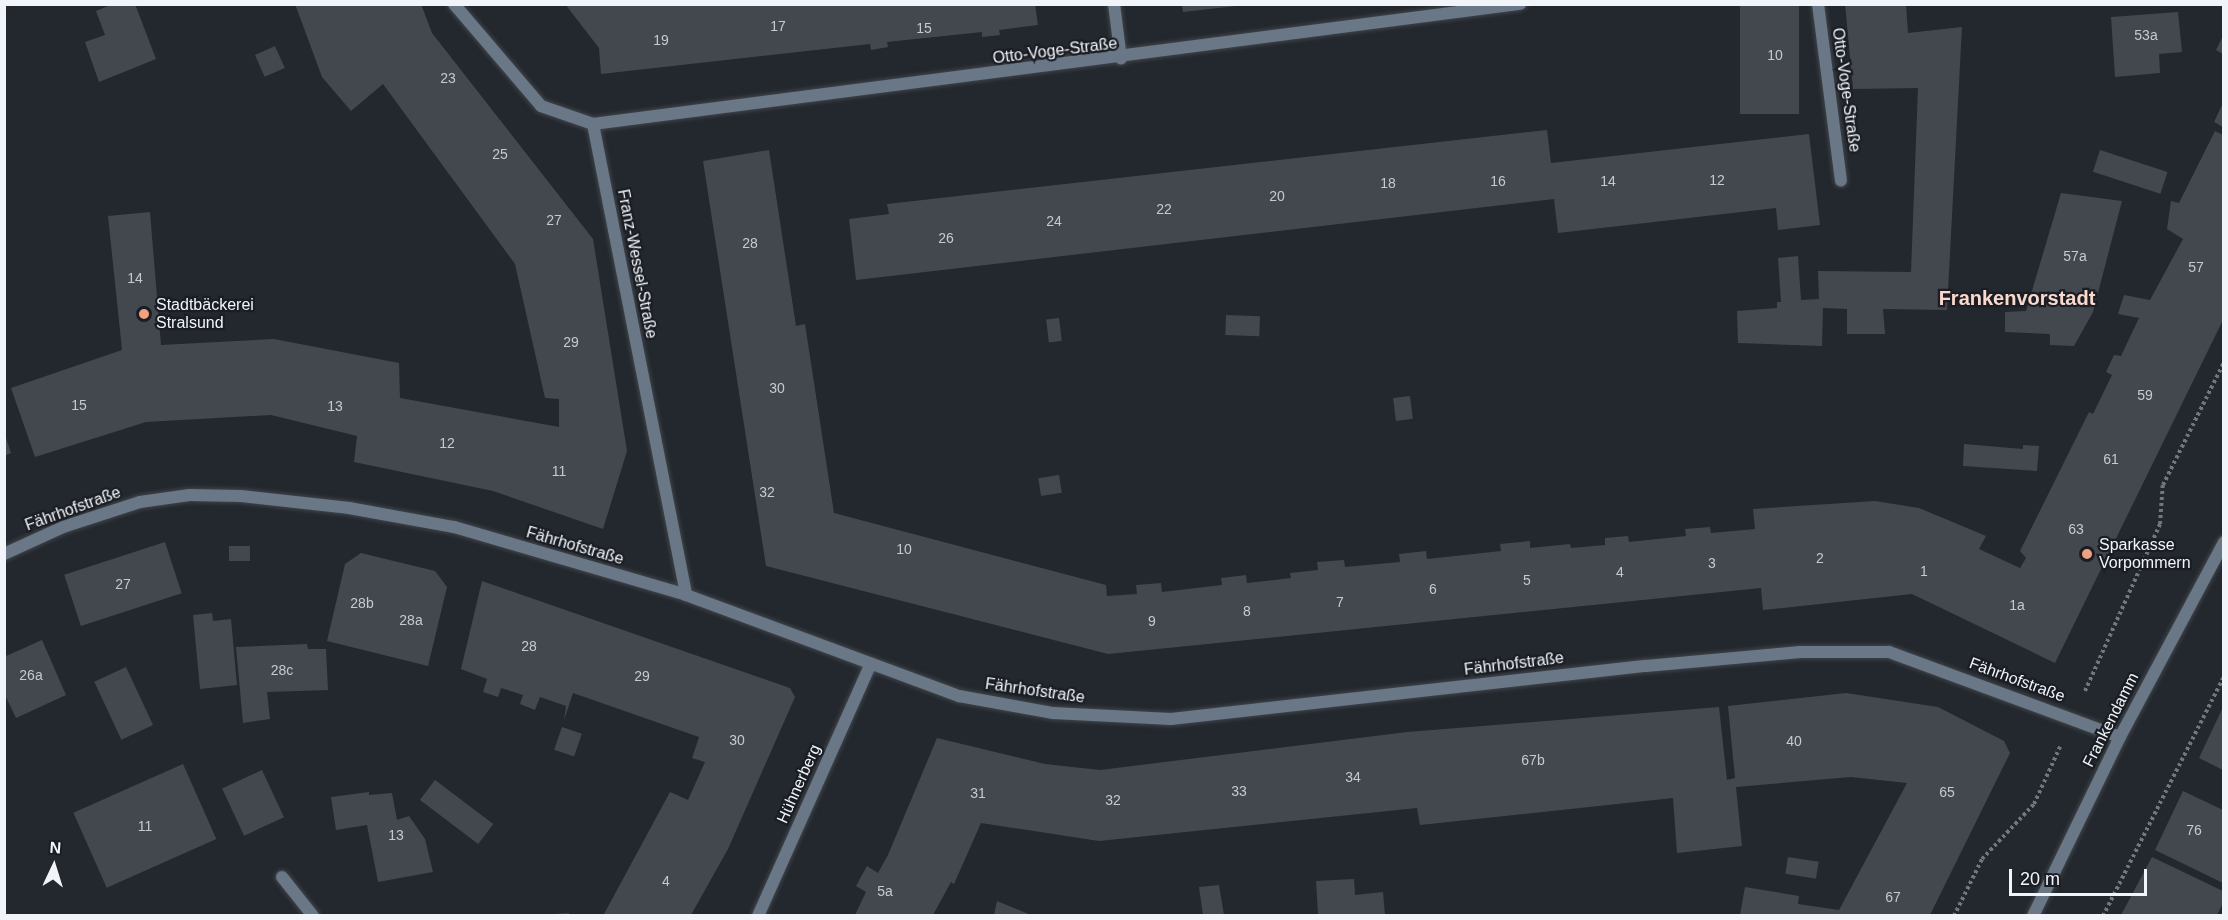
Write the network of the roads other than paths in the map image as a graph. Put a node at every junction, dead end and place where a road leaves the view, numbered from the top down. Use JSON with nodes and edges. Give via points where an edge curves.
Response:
{"nodes":[{"id":1,"x":454,"y":4,"type":"edge"},
{"id":2,"x":1114,"y":4,"type":"edge"},
{"id":3,"x":1520,"y":4,"type":"edge"},
{"id":4,"x":1818,"y":4,"type":"edge"},
{"id":5,"x":1121,"y":59,"type":"junction"},
{"id":6,"x":593,"y":124,"type":"junction"},
{"id":7,"x":1841,"y":181,"type":"dead end"},
{"id":8,"x":2223,"y":542,"type":"edge"},
{"id":9,"x":4,"y":554,"type":"edge"},
{"id":10,"x":686,"y":595,"type":"junction"},
{"id":11,"x":870,"y":666,"type":"junction"},
{"id":12,"x":2120,"y":737,"type":"junction"},
{"id":13,"x":282,"y":877,"type":"dead end"},
{"id":14,"x":313,"y":915,"type":"edge"},
{"id":15,"x":758,"y":915,"type":"edge"},
{"id":16,"x":2032,"y":915,"type":"edge"}],
"edges":[{"from":1,"to":6,"type":"street","via":[[541,106]]},
{"from":2,"to":5,"type":"street"},
{"from":3,"to":5,"type":"street","name":"Otto-Voge-Straße"},
{"from":4,"to":7,"type":"street","name":"Otto-Voge-Straße"},
{"from":5,"to":6,"type":"street","name":"Otto-Voge-Straße"},
{"from":6,"to":10,"type":"street","name":"Franz-Wessel-Straße"},
{"from":8,"to":12,"type":"street","name":"Frankendamm"},
{"from":9,"to":10,"type":"street","name":"Fährhofstraße","via":[[63,527],[140,502],[190,495],[241,496],[349,508],[454,527]]},
{"from":10,"to":11,"type":"street","name":"Fährhofstraße"},
{"from":11,"to":12,"type":"street","name":"Fährhofstraße","via":[[959,696],[1053,713],[1171,719],[1670,663],[1800,652],[1889,652]]},
{"from":11,"to":15,"type":"street","name":"Hühnerberg"},
{"from":12,"to":16,"type":"street","name":"Frankendamm"},
{"from":13,"to":14,"type":"street"}]}
